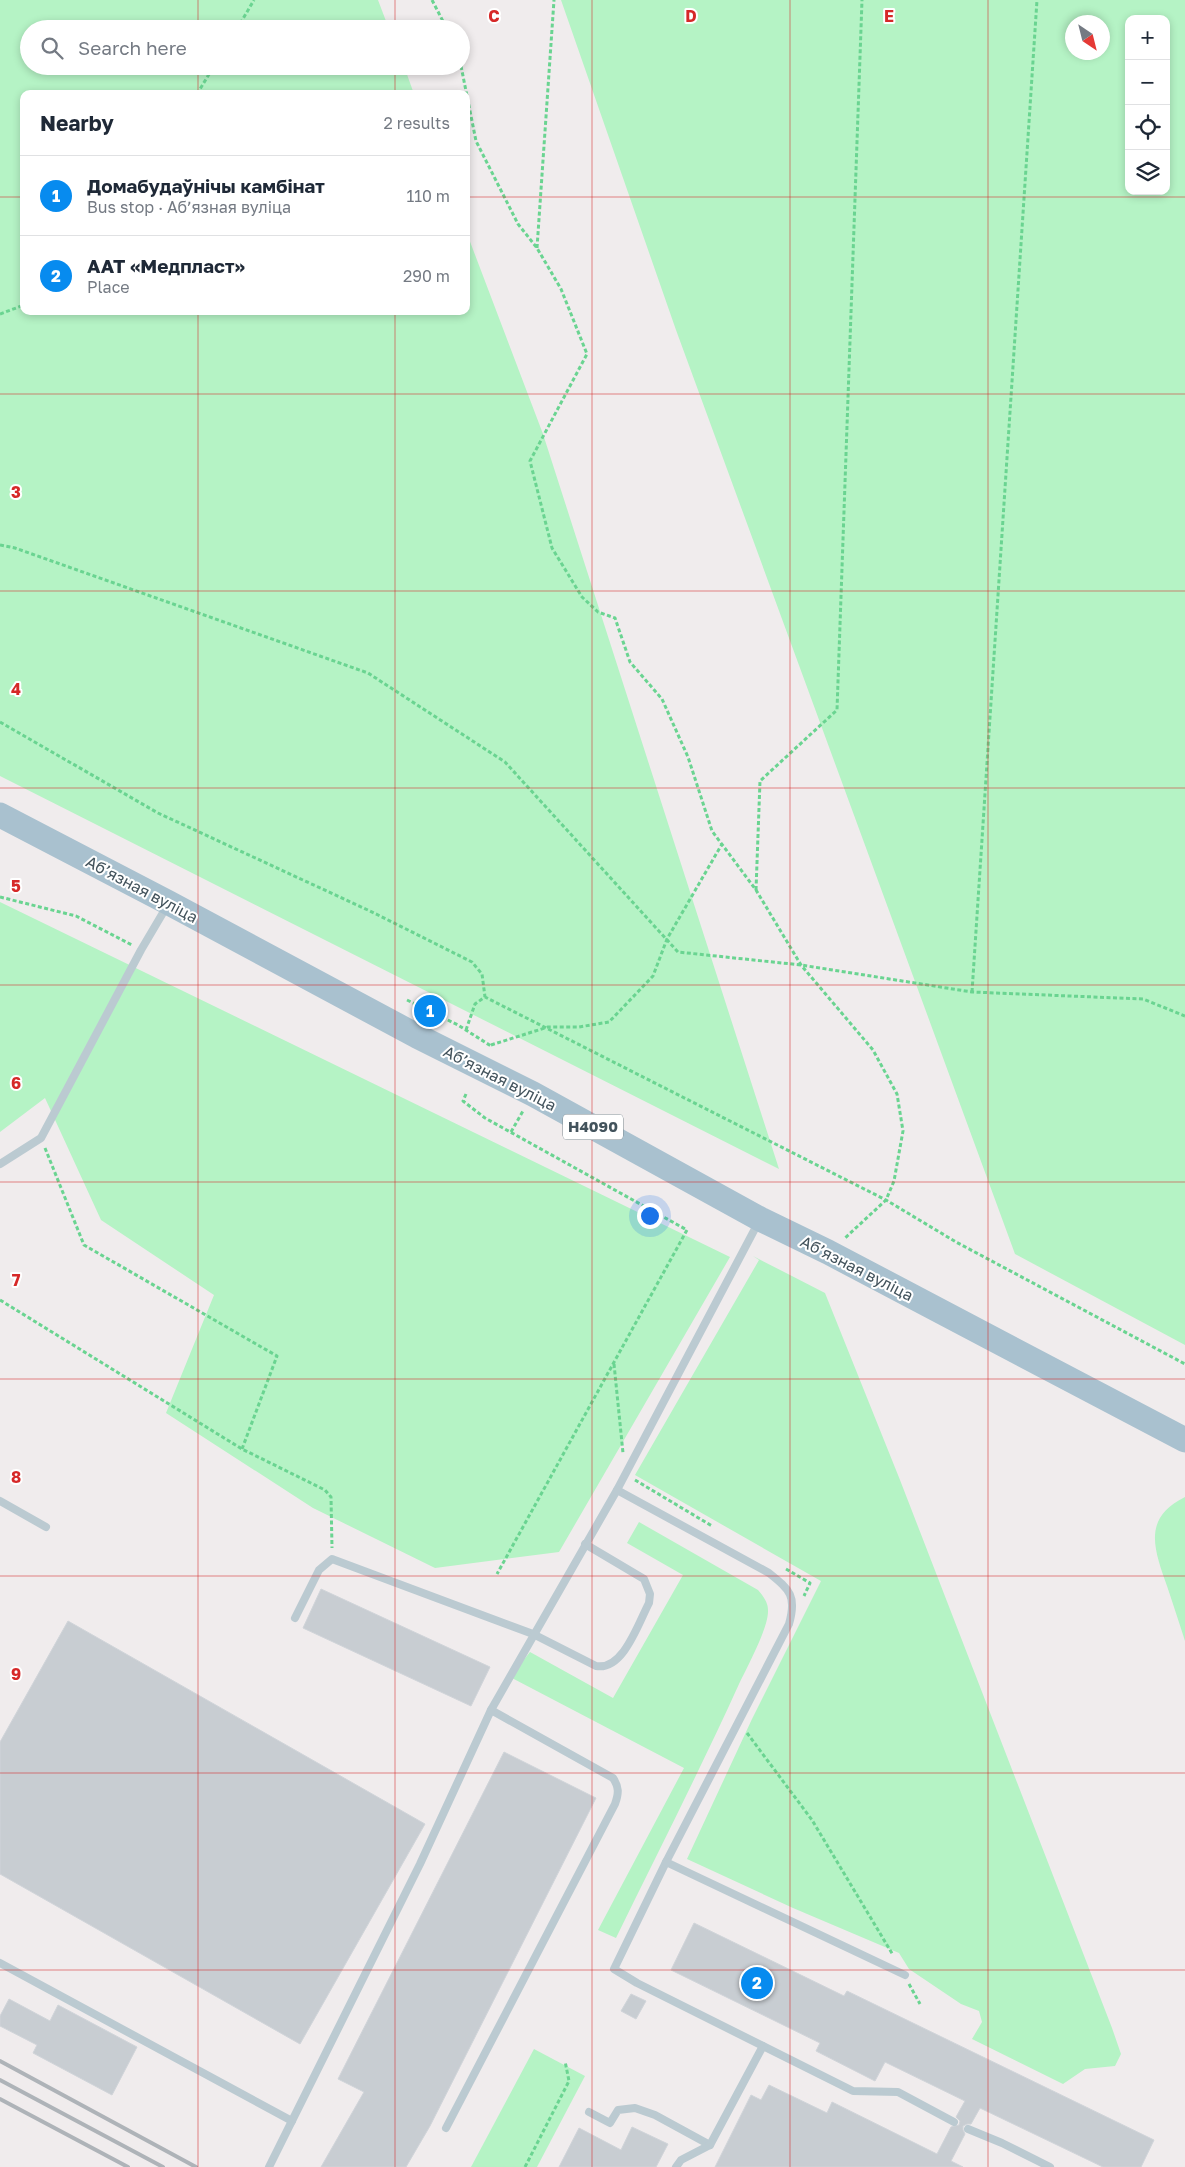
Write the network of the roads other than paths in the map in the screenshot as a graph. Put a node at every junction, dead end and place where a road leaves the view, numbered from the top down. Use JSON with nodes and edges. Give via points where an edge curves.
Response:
{"nodes":[{"id":1,"x":0,"y":815,"type":"edge"},
{"id":2,"x":169,"y":903,"type":"junction"},
{"id":3,"x":0,"y":1164,"type":"edge"},
{"id":4,"x":760,"y":1219,"type":"junction"},
{"id":5,"x":1185,"y":1440,"type":"edge"},
{"id":6,"x":617,"y":1490,"type":"junction"},
{"id":7,"x":0,"y":1501,"type":"edge"},
{"id":8,"x":46,"y":1528,"type":"dead end"},
{"id":9,"x":585,"y":1544,"type":"junction"},
{"id":10,"x":295,"y":1618,"type":"dead end"},
{"id":11,"x":533,"y":1634,"type":"junction"},
{"id":12,"x":491,"y":1710,"type":"junction"},
{"id":13,"x":666,"y":1862,"type":"junction"},
{"id":14,"x":0,"y":1963,"type":"edge"},
{"id":15,"x":904,"y":1975,"type":"road end"},
{"id":16,"x":763,"y":2046,"type":"junction"},
{"id":17,"x":590,"y":2112,"type":"dead end"},
{"id":18,"x":292,"y":2121,"type":"junction"},
{"id":19,"x":954,"y":2122,"type":"dead end"},
{"id":20,"x":446,"y":2128,"type":"dead end"},
{"id":21,"x":968,"y":2129,"type":"dead end"},
{"id":22,"x":710,"y":2145,"type":"junction"},
{"id":23,"x":269,"y":2167,"type":"edge"},
{"id":24,"x":676,"y":2167,"type":"edge"},
{"id":25,"x":1050,"y":2167,"type":"edge"}],
"edges":[{"from":1,"to":2,"type":"main road","name":"Абʼязная вуліца","number":"Н4090"},
{"from":2,"to":3,"type":"lane","via":[[41,1138]]},
{"from":2,"to":4,"type":"main road","name":"Абʼязная вуліца","number":"Н4090","via":[[417,1036],[533,1094]]},
{"from":4,"to":5,"type":"main road","name":"Абʼязная вуліца","number":"Н4090"},
{"from":4,"to":6,"type":"lane"},
{"from":6,"to":9,"type":"lane"},
{"from":6,"to":13,"type":"lane","via":[[769,1573],[789,1592],[794,1608],[789,1624]]},
{"from":7,"to":8,"type":"lane"},
{"from":9,"to":11,"type":"lane"},
{"from":9,"to":11,"type":"lane","via":[[644,1579],[648,1586],[649,1604],[622,1654],[616,1662],[605,1667],[596,1666]]},
{"from":10,"to":11,"type":"lane","via":[[319,1570],[332,1559]]},
{"from":11,"to":12,"type":"lane"},
{"from":12,"to":18,"type":"lane","via":[[420,1864]]},
{"from":12,"to":20,"type":"lane","via":[[613,1778],[618,1785],[618,1793]]},
{"from":13,"to":15,"type":"lane"},
{"from":13,"to":16,"type":"lane","via":[[614,1969]]},
{"from":14,"to":18,"type":"lane"},
{"from":16,"to":19,"type":"lane","via":[[852,2091],[898,2092]]},
{"from":16,"to":22,"type":"lane"},
{"from":17,"to":22,"type":"lane","via":[[610,2124],[618,2110],[635,2108],[655,2115]]},
{"from":18,"to":23,"type":"lane"},
{"from":21,"to":25,"type":"lane"},
{"from":22,"to":24,"type":"lane","via":[[680,2160]]}]}
